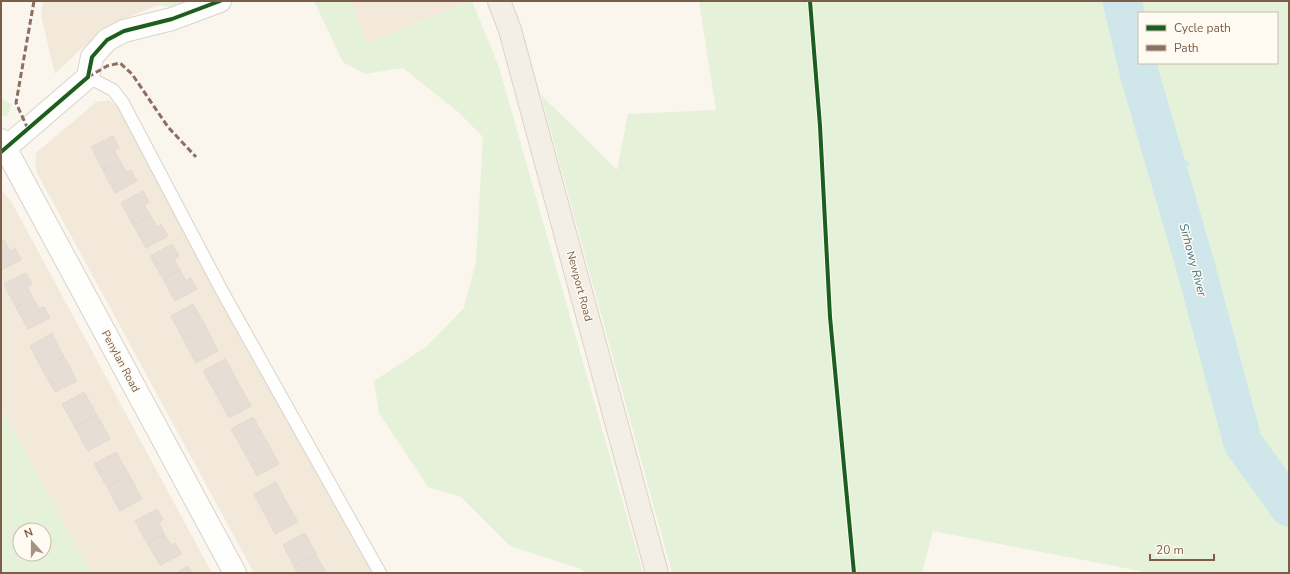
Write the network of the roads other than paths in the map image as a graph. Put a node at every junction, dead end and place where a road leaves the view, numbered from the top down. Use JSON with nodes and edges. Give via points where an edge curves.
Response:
{"nodes":[{"id":1,"x":220,"y":1,"type":"edge"},
{"id":2,"x":500,"y":1,"type":"edge"},
{"id":3,"x":88,"y":77,"type":"junction"},
{"id":4,"x":3,"y":147,"type":"edge"},
{"id":5,"x":235,"y":573,"type":"edge"},
{"id":6,"x":380,"y":573,"type":"edge"},
{"id":7,"x":658,"y":573,"type":"edge"}],
"edges":[{"from":1,"to":3,"type":"main road","via":[[172,19],[124,31],[108,40],[92,57]]},
{"from":2,"to":7,"type":"main road","name":"Newport Road"},
{"from":3,"to":4,"type":"main road"},
{"from":3,"to":6,"type":"lane","via":[[113,90],[123,104],[222,291]]},
{"from":4,"to":5,"type":"main road","name":"Penylan Road"}]}
